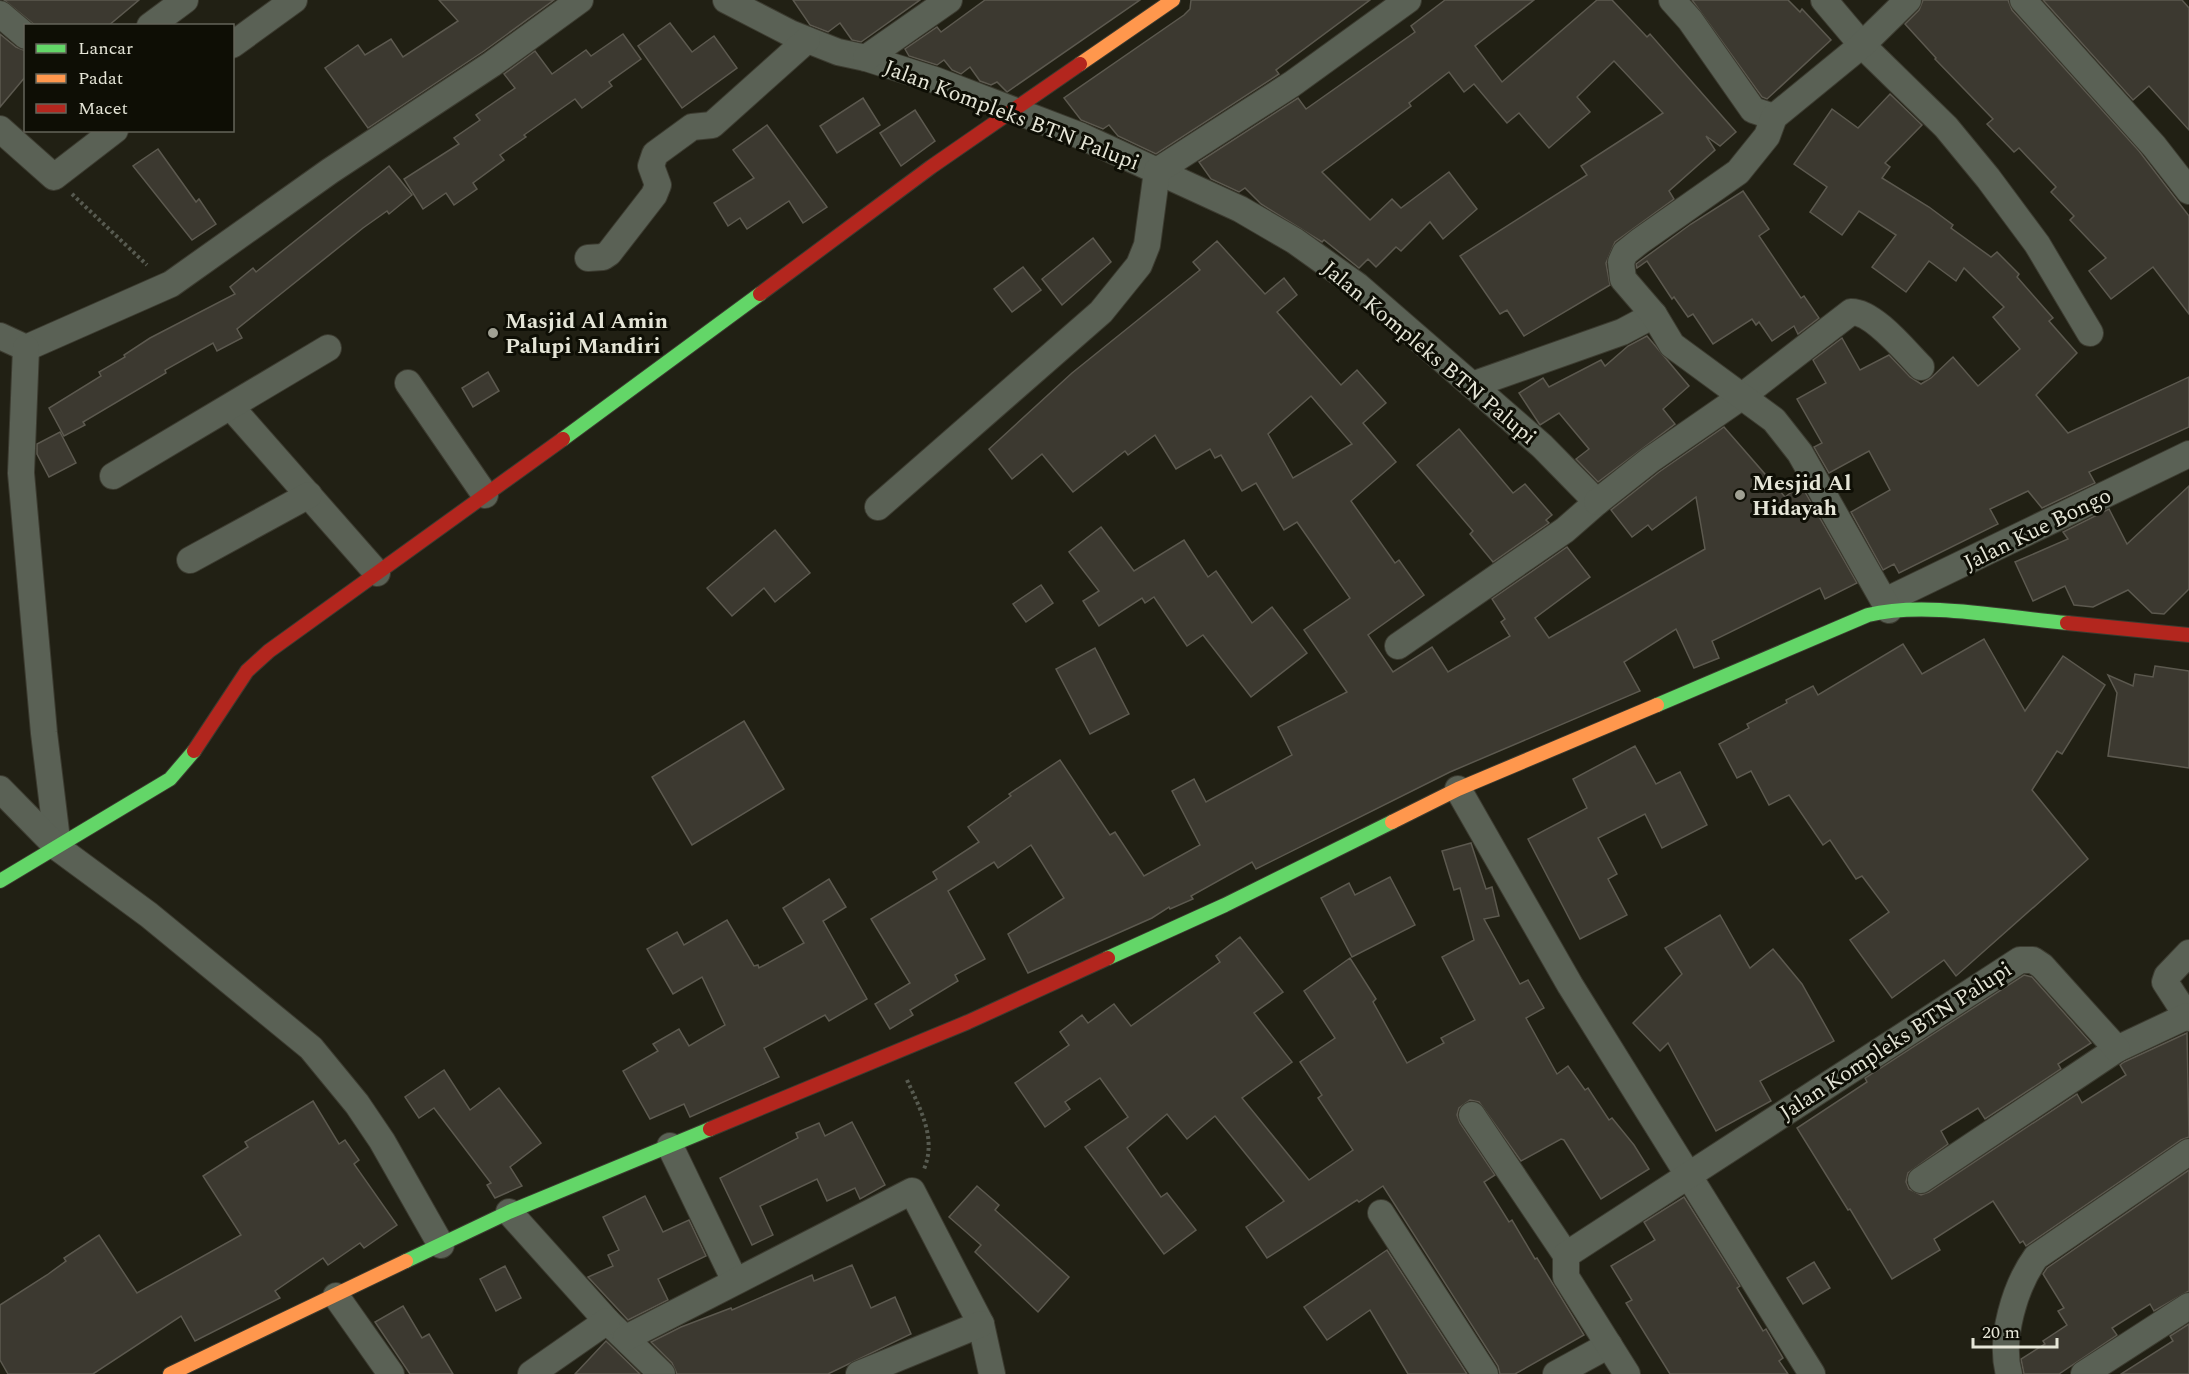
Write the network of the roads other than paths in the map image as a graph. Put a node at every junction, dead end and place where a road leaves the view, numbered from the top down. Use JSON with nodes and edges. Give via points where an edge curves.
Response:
{"nodes":[{"id":1,"x":185,"y":0,"type":"edge"},
{"id":2,"x":294,"y":0,"type":"edge"},
{"id":3,"x":580,"y":0,"type":"edge"},
{"id":4,"x":726,"y":0,"type":"edge"},
{"id":5,"x":949,"y":0,"type":"edge"},
{"id":6,"x":1173,"y":0,"type":"edge"},
{"id":7,"x":1408,"y":0,"type":"edge"},
{"id":8,"x":1672,"y":0,"type":"edge"},
{"id":9,"x":1824,"y":0,"type":"edge"},
{"id":10,"x":1908,"y":0,"type":"edge"},
{"id":11,"x":2023,"y":0,"type":"edge"},
{"id":12,"x":0,"y":14,"type":"edge"},
{"id":13,"x":153,"y":24,"type":"edge"},
{"id":14,"x":24,"y":34,"type":"edge"},
{"id":15,"x":807,"y":40,"type":"junction"},
{"id":16,"x":234,"y":44,"type":"edge"},
{"id":17,"x":1862,"y":45,"type":"junction"},
{"id":18,"x":866,"y":58,"type":"junction"},
{"id":19,"x":1012,"y":110,"type":"junction"},
{"id":20,"x":1774,"y":117,"type":"junction"},
{"id":21,"x":0,"y":129,"type":"edge"},
{"id":22,"x":112,"y":132,"type":"edge"},
{"id":23,"x":1157,"y":171,"type":"junction"},
{"id":24,"x":2189,"y":191,"type":"edge"},
{"id":25,"x":588,"y":258,"type":"dead end"},
{"id":26,"x":1654,"y":315,"type":"junction"},
{"id":27,"x":2090,"y":333,"type":"dead end"},
{"id":28,"x":0,"y":336,"type":"edge"},
{"id":29,"x":26,"y":348,"type":"junction"},
{"id":30,"x":328,"y":348,"type":"dead end"},
{"id":31,"x":1921,"y":367,"type":"dead end"},
{"id":32,"x":408,"y":383,"type":"dead end"},
{"id":33,"x":1472,"y":386,"type":"junction"},
{"id":34,"x":1741,"y":397,"type":"junction"},
{"id":35,"x":231,"y":406,"type":"junction"},
{"id":36,"x":2189,"y":454,"type":"edge"},
{"id":37,"x":113,"y":476,"type":"dead end"},
{"id":38,"x":309,"y":495,"type":"junction"},
{"id":39,"x":485,"y":495,"type":"junction"},
{"id":40,"x":1597,"y":502,"type":"junction"},
{"id":41,"x":878,"y":507,"type":"dead end"},
{"id":42,"x":190,"y":560,"type":"dead end"},
{"id":43,"x":377,"y":573,"type":"junction"},
{"id":44,"x":1887,"y":606,"type":"junction"},
{"id":45,"x":2189,"y":635,"type":"edge"},
{"id":46,"x":1398,"y":646,"type":"dead end"},
{"id":47,"x":0,"y":789,"type":"edge"},
{"id":48,"x":1458,"y":789,"type":"junction"},
{"id":49,"x":58,"y":848,"type":"junction"},
{"id":50,"x":0,"y":880,"type":"edge"},
{"id":51,"x":2189,"y":953,"type":"edge"},
{"id":52,"x":2188,"y":1017,"type":"edge"},
{"id":53,"x":2117,"y":1049,"type":"junction"},
{"id":54,"x":1472,"y":1115,"type":"dead end"},
{"id":55,"x":670,"y":1146,"type":"junction"},
{"id":56,"x":2189,"y":1152,"type":"edge"},
{"id":57,"x":1687,"y":1175,"type":"junction"},
{"id":58,"x":1920,"y":1180,"type":"dead end"},
{"id":59,"x":509,"y":1212,"type":"junction"},
{"id":60,"x":1381,"y":1214,"type":"dead end"},
{"id":61,"x":441,"y":1245,"type":"junction"},
{"id":62,"x":1566,"y":1255,"type":"junction"},
{"id":63,"x":735,"y":1281,"type":"junction"},
{"id":64,"x":336,"y":1296,"type":"junction"},
{"id":65,"x":2189,"y":1306,"type":"edge"},
{"id":66,"x":981,"y":1324,"type":"junction"},
{"id":67,"x":617,"y":1329,"type":"junction"},
{"id":68,"x":1609,"y":1345,"type":"junction"},
{"id":69,"x":170,"y":1374,"type":"edge"},
{"id":70,"x":391,"y":1374,"type":"edge"},
{"id":71,"x":531,"y":1374,"type":"edge"},
{"id":72,"x":662,"y":1374,"type":"edge"},
{"id":73,"x":859,"y":1374,"type":"edge"},
{"id":74,"x":992,"y":1374,"type":"edge"},
{"id":75,"x":1485,"y":1374,"type":"edge"},
{"id":76,"x":1556,"y":1374,"type":"edge"},
{"id":77,"x":1627,"y":1374,"type":"edge"},
{"id":78,"x":1812,"y":1374,"type":"edge"},
{"id":79,"x":2009,"y":1374,"type":"edge"},
{"id":80,"x":2084,"y":1374,"type":"edge"}],
"edges":[{"from":1,"to":13,"type":"street"},
{"from":2,"to":16,"type":"street"},
{"from":3,"to":29,"type":"street","via":[[171,284]]},
{"from":4,"to":15,"type":"street","name":"Jalan Kompleks BTN Palupi"},
{"from":5,"to":18,"type":"street"},
{"from":6,"to":19,"type":"main road"},
{"from":7,"to":23,"type":"street","via":[[1282,90]]},
{"from":8,"to":20,"type":"street","via":[[1753,110]]},
{"from":9,"to":17,"type":"street"},
{"from":10,"to":17,"type":"street"},
{"from":11,"to":24,"type":"street","via":[[2154,146]]},
{"from":12,"to":14,"type":"street"},
{"from":15,"to":18,"type":"street","name":"Jalan Kompleks BTN Palupi"},
{"from":15,"to":25,"type":"street","via":[[712,125],[692,127],[655,154],[651,166],[658,186],[654,195],[609,253]]},
{"from":17,"to":20,"type":"street"},
{"from":17,"to":27,"type":"street","via":[[1946,127],[1988,178],[2037,244]]},
{"from":18,"to":19,"type":"street","name":"Jalan Kompleks BTN Palupi"},
{"from":19,"to":23,"type":"street","name":"Jalan Kompleks BTN Palupi"},
{"from":19,"to":39,"type":"main road"},
{"from":20,"to":26,"type":"street","via":[[1767,136],[1738,172],[1625,253],[1621,262],[1623,279]]},
{"from":21,"to":22,"type":"street","via":[[54,177]]},
{"from":23,"to":33,"type":"street","name":"Jalan Kompleks BTN Palupi","via":[[1216,196],[1295,242],[1358,286]]},
{"from":23,"to":41,"type":"street","via":[[1148,245],[1139,265],[1101,312]]},
{"from":26,"to":33,"type":"street","via":[[1623,332]]},
{"from":26,"to":34,"type":"street","via":[[1672,345]]},
{"from":28,"to":29,"type":"street"},
{"from":29,"to":49,"type":"street","via":[[21,473]]},
{"from":30,"to":35,"type":"street"},
{"from":31,"to":34,"type":"street","via":[[1880,327],[1858,312],[1851,312]]},
{"from":32,"to":39,"type":"street"},
{"from":33,"to":40,"type":"street","name":"Jalan Kompleks BTN Palupi","via":[[1542,446]]},
{"from":34,"to":40,"type":"street"},
{"from":34,"to":44,"type":"street","via":[[1774,420],[1800,453]]},
{"from":35,"to":37,"type":"street"},
{"from":35,"to":38,"type":"street"},
{"from":36,"to":44,"type":"street","name":"Jalan Kue Bongo"},
{"from":38,"to":42,"type":"street"},
{"from":38,"to":43,"type":"street"},
{"from":39,"to":43,"type":"main road"},
{"from":40,"to":46,"type":"street","via":[[1565,530]]},
{"from":43,"to":49,"type":"main road","via":[[247,671],[200,744],[170,779]]},
{"from":44,"to":45,"type":"main road"},
{"from":44,"to":48,"type":"main road"},
{"from":47,"to":49,"type":"street"},
{"from":48,"to":55,"type":"main road","via":[[1225,905],[968,1022]]},
{"from":48,"to":57,"type":"street","via":[[1570,985]]},
{"from":49,"to":50,"type":"main road"},
{"from":49,"to":61,"type":"street","via":[[149,915],[311,1048],[376,1132]]},
{"from":51,"to":52,"type":"street","via":[[2165,982]]},
{"from":52,"to":53,"type":"street"},
{"from":53,"to":57,"type":"street","name":"Jalan Kompleks BTN Palupi","via":[[2042,966],[2033,960],[2020,960]]},
{"from":53,"to":58,"type":"street"},
{"from":54,"to":62,"type":"street"},
{"from":55,"to":59,"type":"main road"},
{"from":55,"to":63,"type":"street"},
{"from":56,"to":79,"type":"street","via":[[2036,1257],[2016,1294],[2008,1328]]},
{"from":57,"to":62,"type":"street","name":"Jalan Kompleks BTN Palupi"},
{"from":57,"to":78,"type":"street"},
{"from":59,"to":61,"type":"main road"},
{"from":59,"to":67,"type":"street"},
{"from":60,"to":75,"type":"street"},
{"from":61,"to":64,"type":"main road"},
{"from":62,"to":68,"type":"street","via":[[1566,1277]]},
{"from":63,"to":66,"type":"street","via":[[912,1191]]},
{"from":63,"to":67,"type":"street"},
{"from":64,"to":69,"type":"main road"},
{"from":64,"to":70,"type":"street"},
{"from":65,"to":80,"type":"street"},
{"from":66,"to":73,"type":"street"},
{"from":66,"to":74,"type":"street"},
{"from":67,"to":71,"type":"street"},
{"from":67,"to":72,"type":"street"},
{"from":68,"to":76,"type":"street"},
{"from":68,"to":77,"type":"street"}]}
